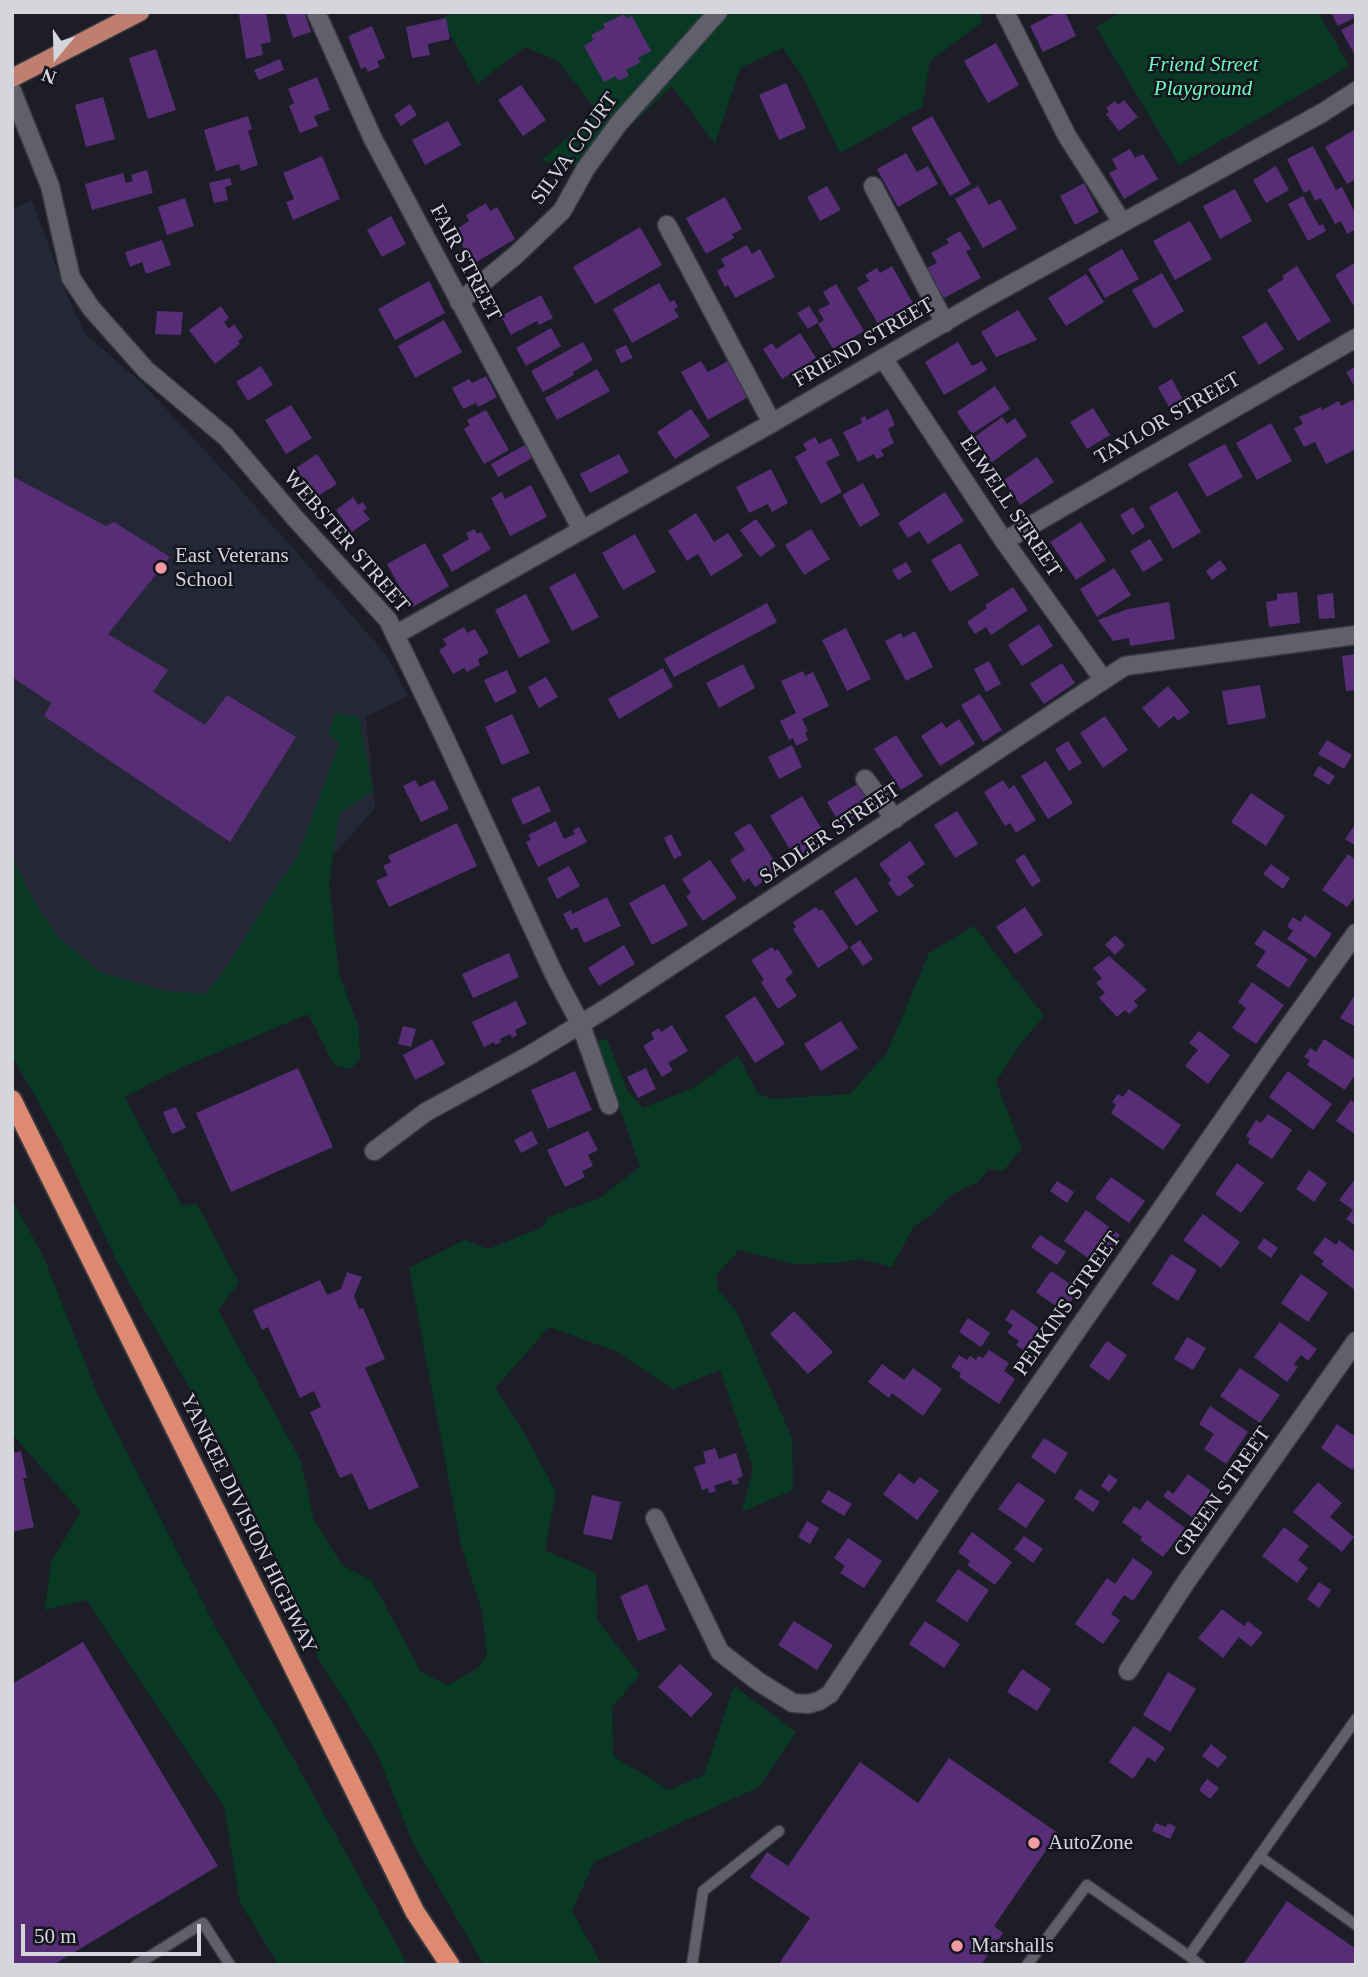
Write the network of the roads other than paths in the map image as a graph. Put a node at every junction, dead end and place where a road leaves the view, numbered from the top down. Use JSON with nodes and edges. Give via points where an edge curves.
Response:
{"nodes":[{"id":1,"x":141,"y":12,"type":"edge"},
{"id":2,"x":316,"y":12,"type":"edge"},
{"id":3,"x":718,"y":12,"type":"edge"},
{"id":4,"x":1005,"y":12,"type":"edge"},
{"id":5,"x":12,"y":78,"type":"edge"},
{"id":6,"x":12,"y":91,"type":"edge"},
{"id":7,"x":1356,"y":91,"type":"edge"},
{"id":8,"x":873,"y":186,"type":"dead end"},
{"id":9,"x":1122,"y":222,"type":"junction"},
{"id":10,"x":667,"y":225,"type":"dead end"},
{"id":11,"x":459,"y":302,"type":"junction"},
{"id":12,"x":945,"y":323,"type":"junction"},
{"id":13,"x":1356,"y":338,"type":"edge"},
{"id":14,"x":883,"y":358,"type":"junction"},
{"id":15,"x":772,"y":424,"type":"junction"},
{"id":16,"x":582,"y":530,"type":"junction"},
{"id":17,"x":1004,"y":541,"type":"junction"},
{"id":18,"x":395,"y":635,"type":"junction"},
{"id":19,"x":1356,"y":635,"type":"edge"},
{"id":20,"x":1103,"y":679,"type":"junction"},
{"id":21,"x":865,"y":779,"type":"dead end"},
{"id":22,"x":895,"y":818,"type":"junction"},
{"id":23,"x":1356,"y":933,"type":"edge"},
{"id":24,"x":581,"y":1025,"type":"junction"},
{"id":25,"x":12,"y":1100,"type":"edge"},
{"id":26,"x":609,"y":1105,"type":"dead end"},
{"id":27,"x":374,"y":1151,"type":"dead end"},
{"id":28,"x":1356,"y":1341,"type":"edge"},
{"id":29,"x":655,"y":1518,"type":"dead end"},
{"id":30,"x":1128,"y":1671,"type":"dead end"},
{"id":31,"x":1356,"y":1719,"type":"edge"},
{"id":32,"x":779,"y":1831,"type":"dead end"},
{"id":33,"x":1259,"y":1856,"type":"junction"},
{"id":34,"x":1356,"y":1924,"type":"edge"},
{"id":35,"x":1189,"y":1956,"type":"junction"},
{"id":36,"x":136,"y":1965,"type":"edge"},
{"id":37,"x":230,"y":1965,"type":"edge"},
{"id":38,"x":450,"y":1965,"type":"edge"},
{"id":39,"x":692,"y":1965,"type":"edge"},
{"id":40,"x":1027,"y":1965,"type":"edge"},
{"id":41,"x":1200,"y":1965,"type":"edge"}],
"edges":[{"from":1,"to":5,"type":"main road"},
{"from":2,"to":11,"type":"street","name":"FAIR STREET","via":[[373,139]]},
{"from":3,"to":11,"type":"street","name":"SILVA COURT","via":[[619,123],[562,211]]},
{"from":4,"to":9,"type":"street","via":[[1067,135]]},
{"from":6,"to":18,"type":"street","name":"WEBSTER STREET","via":[[50,186],[71,278],[92,308],[146,370],[226,437],[388,620]]},
{"from":7,"to":9,"type":"street","name":"FRIEND STREET"},
{"from":8,"to":12,"type":"street"},
{"from":9,"to":12,"type":"street","name":"FRIEND STREET"},
{"from":10,"to":15,"type":"street"},
{"from":11,"to":16,"type":"street","name":"FAIR STREET"},
{"from":12,"to":14,"type":"street","name":"FRIEND STREET"},
{"from":13,"to":17,"type":"street","name":"TAYLOR STREET"},
{"from":14,"to":15,"type":"street","name":"FRIEND STREET"},
{"from":14,"to":17,"type":"street","name":"ELWELL STREET"},
{"from":15,"to":16,"type":"street","name":"FRIEND STREET"},
{"from":16,"to":18,"type":"street","name":"FRIEND STREET"},
{"from":17,"to":20,"type":"street","name":"ELWELL STREET"},
{"from":18,"to":24,"type":"street","name":"WEBSTER STREET"},
{"from":19,"to":20,"type":"street","name":"SADLER STREET","via":[[1125,666]]},
{"from":20,"to":22,"type":"street","name":"SADLER STREET"},
{"from":21,"to":22,"type":"street"},
{"from":22,"to":24,"type":"street","name":"SADLER STREET"},
{"from":23,"to":29,"type":"street","name":"PERKINS STREET","via":[[981,1469],[830,1694],[808,1704],[793,1703],[720,1652]]},
{"from":24,"to":26,"type":"street","name":"WEBSTER STREET"},
{"from":24,"to":27,"type":"street","name":"SADLER STREET","via":[[426,1112]]},
{"from":25,"to":38,"type":"highway","name":"YANKEE DIVISION HIGHWAY","via":[[415,1912]]},
{"from":28,"to":30,"type":"street","name":"GREEN STREET"},
{"from":31,"to":33,"type":"lane"},
{"from":32,"to":39,"type":"lane","via":[[703,1891]]},
{"from":33,"to":34,"type":"lane"},
{"from":33,"to":35,"type":"lane"},
{"from":35,"to":40,"type":"lane","via":[[1087,1885]]},
{"from":35,"to":41,"type":"lane"},
{"from":36,"to":37,"type":"lane","via":[[203,1923]]}]}
